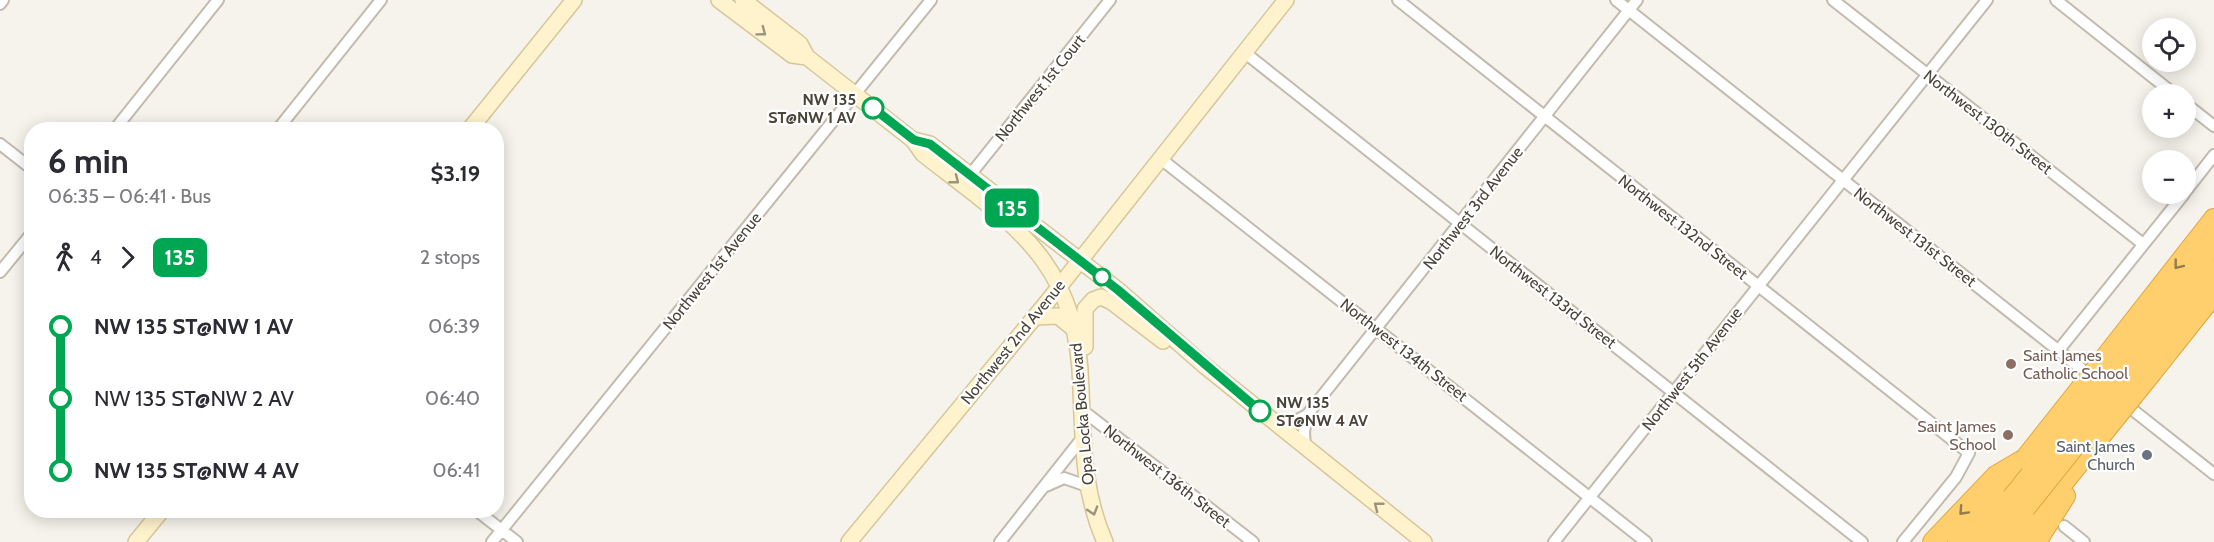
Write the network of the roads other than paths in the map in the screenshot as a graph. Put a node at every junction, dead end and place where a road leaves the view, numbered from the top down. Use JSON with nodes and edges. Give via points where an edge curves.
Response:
{"nodes":[{"id":1,"x":3,"y":0,"type":"edge"},
{"id":2,"x":218,"y":0,"type":"edge"},
{"id":3,"x":381,"y":0,"type":"edge"},
{"id":4,"x":574,"y":0,"type":"edge"},
{"id":5,"x":719,"y":0,"type":"edge"},
{"id":6,"x":730,"y":0,"type":"edge"},
{"id":7,"x":931,"y":0,"type":"edge"},
{"id":8,"x":1110,"y":0,"type":"edge"},
{"id":9,"x":1286,"y":0,"type":"edge"},
{"id":10,"x":1398,"y":0,"type":"edge"},
{"id":11,"x":1616,"y":0,"type":"edge"},
{"id":12,"x":1637,"y":0,"type":"edge"},
{"id":13,"x":1833,"y":0,"type":"edge"},
{"id":14,"x":1987,"y":0,"type":"edge"},
{"id":15,"x":2056,"y":0,"type":"edge"},
{"id":16,"x":748,"y":2,"type":"edge"},
{"id":17,"x":0,"y":4,"type":"edge"},
{"id":18,"x":1629,"y":10,"type":"junction"},
{"id":19,"x":1244,"y":52,"type":"junction"},
{"id":20,"x":807,"y":57,"type":"junction"},
{"id":21,"x":1928,"y":75,"type":"junction"},
{"id":22,"x":2161,"y":84,"type":"edge"},
{"id":23,"x":856,"y":95,"type":"junction"},
{"id":24,"x":2196,"y":112,"type":"edge"},
{"id":25,"x":1544,"y":117,"type":"junction"},
{"id":26,"x":121,"y":122,"type":"edge"},
{"id":27,"x":284,"y":122,"type":"edge"},
{"id":28,"x":476,"y":122,"type":"edge"},
{"id":29,"x":2214,"y":126,"type":"edge"},
{"id":30,"x":914,"y":140,"type":"junction"},
{"id":31,"x":0,"y":144,"type":"edge"},
{"id":32,"x":2214,"y":155,"type":"edge"},
{"id":33,"x":1161,"y":159,"type":"junction"},
{"id":34,"x":24,"y":163,"type":"edge"},
{"id":35,"x":970,"y":175,"type":"junction"},
{"id":36,"x":2196,"y":178,"type":"edge"},
{"id":37,"x":1844,"y":180,"type":"junction"},
{"id":38,"x":2175,"y":204,"type":"edge"},
{"id":39,"x":2214,"y":219,"type":"edge"},
{"id":40,"x":1013,"y":225,"type":"junction"},
{"id":41,"x":1460,"y":225,"type":"junction"},
{"id":42,"x":24,"y":243,"type":"edge"},
{"id":43,"x":2143,"y":244,"type":"junction"},
{"id":44,"x":2214,"y":244,"type":"edge"},
{"id":45,"x":1077,"y":263,"type":"junction"},
{"id":46,"x":2214,"y":271,"type":"edge"},
{"id":47,"x":0,"y":272,"type":"edge"},
{"id":48,"x":1059,"y":286,"type":"junction"},
{"id":49,"x":1758,"y":286,"type":"junction"},
{"id":50,"x":2214,"y":294,"type":"edge"},
{"id":51,"x":1035,"y":317,"type":"junction"},
{"id":52,"x":1074,"y":329,"type":"junction"},
{"id":53,"x":1376,"y":329,"type":"junction"},
{"id":54,"x":2058,"y":351,"type":"junction"},
{"id":55,"x":2134,"y":358,"type":"junction"},
{"id":56,"x":1206,"y":367,"type":"junction"},
{"id":57,"x":1081,"y":374,"type":"junction"},
{"id":58,"x":1674,"y":392,"type":"junction"},
{"id":59,"x":1082,"y":410,"type":"junction"},
{"id":60,"x":1307,"y":415,"type":"junction"},
{"id":61,"x":1278,"y":425,"type":"junction"},
{"id":62,"x":1083,"y":437,"type":"junction"},
{"id":63,"x":1305,"y":448,"type":"junction"},
{"id":64,"x":2214,"y":474,"type":"edge"},
{"id":65,"x":1046,"y":486,"type":"junction"},
{"id":66,"x":1087,"y":486,"type":"junction"},
{"id":67,"x":1590,"y":497,"type":"junction"},
{"id":68,"x":2026,"y":506,"type":"junction"},
{"id":69,"x":156,"y":518,"type":"edge"},
{"id":70,"x":486,"y":518,"type":"edge"},
{"id":71,"x":502,"y":530,"type":"junction"},
{"id":72,"x":136,"y":542,"type":"edge"},
{"id":73,"x":492,"y":542,"type":"edge"},
{"id":74,"x":517,"y":542,"type":"edge"},
{"id":75,"x":849,"y":542,"type":"edge"},
{"id":76,"x":999,"y":542,"type":"edge"},
{"id":77,"x":1105,"y":542,"type":"edge"},
{"id":78,"x":1253,"y":542,"type":"edge"},
{"id":79,"x":1424,"y":542,"type":"edge"},
{"id":80,"x":1554,"y":542,"type":"edge"},
{"id":81,"x":1646,"y":542,"type":"edge"},
{"id":82,"x":1862,"y":542,"type":"edge"},
{"id":83,"x":1903,"y":542,"type":"edge"},
{"id":84,"x":1934,"y":542,"type":"edge"},
{"id":85,"x":1958,"y":542,"type":"edge"},
{"id":86,"x":1977,"y":542,"type":"edge"},
{"id":87,"x":1998,"y":542,"type":"edge"},
{"id":88,"x":2016,"y":542,"type":"edge"},
{"id":89,"x":2036,"y":542,"type":"edge"},
{"id":90,"x":2084,"y":542,"type":"edge"}],
"edges":[{"from":1,"to":17,"type":"street"},
{"from":2,"to":26,"type":"street"},
{"from":3,"to":27,"type":"street"},
{"from":4,"to":28,"type":"main road"},
{"from":5,"to":20,"type":"main road","one_way":true,"via":[[792,56]]},
{"from":6,"to":16,"type":"main road","via":[[741,8]]},
{"from":7,"to":23,"type":"street","name":"Northwest 1st Avenue"},
{"from":8,"to":35,"type":"street","name":"Northwest 1st Court"},
{"from":9,"to":19,"type":"main road","name":"Northwest 2nd Avenue"},
{"from":10,"to":25,"type":"street","name":"Northwest 132nd Street"},
{"from":11,"to":18,"type":"street","name":"Northwest 131st Street"},
{"from":12,"to":18,"type":"street","name":"Northwest 3rd Avenue"},
{"from":13,"to":21,"type":"street","name":"Northwest 130th Street"},
{"from":14,"to":21,"type":"street","name":"Northwest 5th Avenue"},
{"from":15,"to":22,"type":"street"},
{"from":16,"to":20,"type":"main road","via":[[800,45]]},
{"from":18,"to":25,"type":"street","name":"Northwest 3rd Avenue"},
{"from":18,"to":37,"type":"street","name":"Northwest 131st Street"},
{"from":19,"to":33,"type":"main road","name":"Northwest 2nd Avenue"},
{"from":19,"to":41,"type":"street","name":"Northwest 133rd Street"},
{"from":20,"to":23,"type":"main road"},
{"from":21,"to":37,"type":"street","name":"Northwest 5th Avenue"},
{"from":21,"to":43,"type":"street","name":"Northwest 130th Street"},
{"from":23,"to":30,"type":"main road"},
{"from":23,"to":71,"type":"street","name":"Northwest 1st Avenue"},
{"from":24,"to":29,"type":"street"},
{"from":25,"to":41,"type":"street","name":"Northwest 3rd Avenue"},
{"from":25,"to":49,"type":"street","name":"Northwest 132nd Street"},
{"from":30,"to":35,"type":"main road","via":[[930,144]]},
{"from":30,"to":40,"type":"main road","one_way":true,"via":[[923,154]]},
{"from":31,"to":34,"type":"street"},
{"from":32,"to":36,"type":"street"},
{"from":33,"to":45,"type":"main road","name":"Northwest 2nd Avenue"},
{"from":33,"to":53,"type":"street","name":"Northwest 134th Street"},
{"from":35,"to":45,"type":"main road"},
{"from":37,"to":49,"type":"street","name":"Northwest 5th Avenue"},
{"from":37,"to":54,"type":"street","name":"Northwest 131st Street"},
{"from":38,"to":43,"type":"street"},
{"from":39,"to":55,"type":"highway","one_way":true},
{"from":40,"to":45,"type":"main road"},
{"from":40,"to":48,"type":"main road","name":"Opa Locka Boulevard","via":[[1044,259]]},
{"from":41,"to":53,"type":"street","name":"Northwest 3rd Avenue"},
{"from":41,"to":58,"type":"street","name":"Northwest 133rd Street"},
{"from":42,"to":47,"type":"street"},
{"from":43,"to":54,"type":"street"},
{"from":44,"to":55,"type":"highway"},
{"from":45,"to":48,"type":"main road","name":"Northwest 2nd Avenue"},
{"from":45,"to":56,"type":"main road"},
{"from":46,"to":55,"type":"highway"},
{"from":48,"to":51,"type":"main road","name":"Northwest 2nd Avenue"},
{"from":48,"to":52,"type":"main road","name":"Opa Locka Boulevard"},
{"from":49,"to":58,"type":"street","name":"Northwest 5th Avenue"},
{"from":49,"to":83,"type":"street","name":"Northwest 132nd Street","via":[[1969,453],[1956,477]]},
{"from":50,"to":55,"type":"highway"},
{"from":51,"to":52,"type":"main road","via":[[1058,316]]},
{"from":51,"to":75,"type":"main road","name":"Northwest 2nd Avenue"},
{"from":52,"to":57,"type":"main road","name":"Opa Locka Boulevard"},
{"from":53,"to":60,"type":"street","name":"Northwest 3rd Avenue"},
{"from":53,"to":67,"type":"street","name":"Northwest 134th Street"},
{"from":54,"to":64,"type":"street","name":"Northwest 131st Street"},
{"from":55,"to":68,"type":"highway","bridge":true},
{"from":55,"to":68,"type":"highway","bridge":true,"via":[[2098,439]]},
{"from":55,"to":68,"type":"highway","bridge":true,"via":[[2025,459]]},
{"from":56,"to":57,"type":"main road","via":[[1179,353],[1101,297],[1089,303],[1084,312]]},
{"from":56,"to":61,"type":"main road"},
{"from":57,"to":59,"type":"main road","name":"Opa Locka Boulevard"},
{"from":58,"to":67,"type":"street","name":"Northwest 5th Avenue"},
{"from":58,"to":82,"type":"street","name":"Northwest 133rd Street"},
{"from":59,"to":62,"type":"main road","name":"Opa Locka Boulevard"},
{"from":59,"to":78,"type":"street","name":"Northwest 136th Street"},
{"from":60,"to":61,"type":"street"},
{"from":60,"to":63,"type":"street"},
{"from":61,"to":63,"type":"main road"},
{"from":62,"to":65,"type":"street","via":[[1052,473]]},
{"from":62,"to":66,"type":"main road","name":"Opa Locka Boulevard"},
{"from":79,"to":63,"type":"main road","one_way":true},
{"from":65,"to":66,"type":"street","via":[[1064,478]]},
{"from":65,"to":76,"type":"street"},
{"from":66,"to":77,"type":"main road","name":"Opa Locka Boulevard","one_way":true},
{"from":67,"to":80,"type":"street","name":"Northwest 5th Avenue"},
{"from":67,"to":81,"type":"street","name":"Northwest 134th Street"},
{"from":68,"to":84,"type":"highway","one_way":true},
{"from":68,"to":85,"type":"highway"},
{"from":68,"to":86,"type":"highway"},
{"from":68,"to":87,"type":"highway"},
{"from":68,"to":88,"type":"highway"},
{"from":68,"to":89,"type":"highway"},
{"from":68,"to":90,"type":"street"},
{"from":69,"to":72,"type":"main road"},
{"from":70,"to":71,"type":"street"},
{"from":71,"to":73,"type":"street","name":"Northwest 1st Avenue"},
{"from":71,"to":74,"type":"street"}]}
